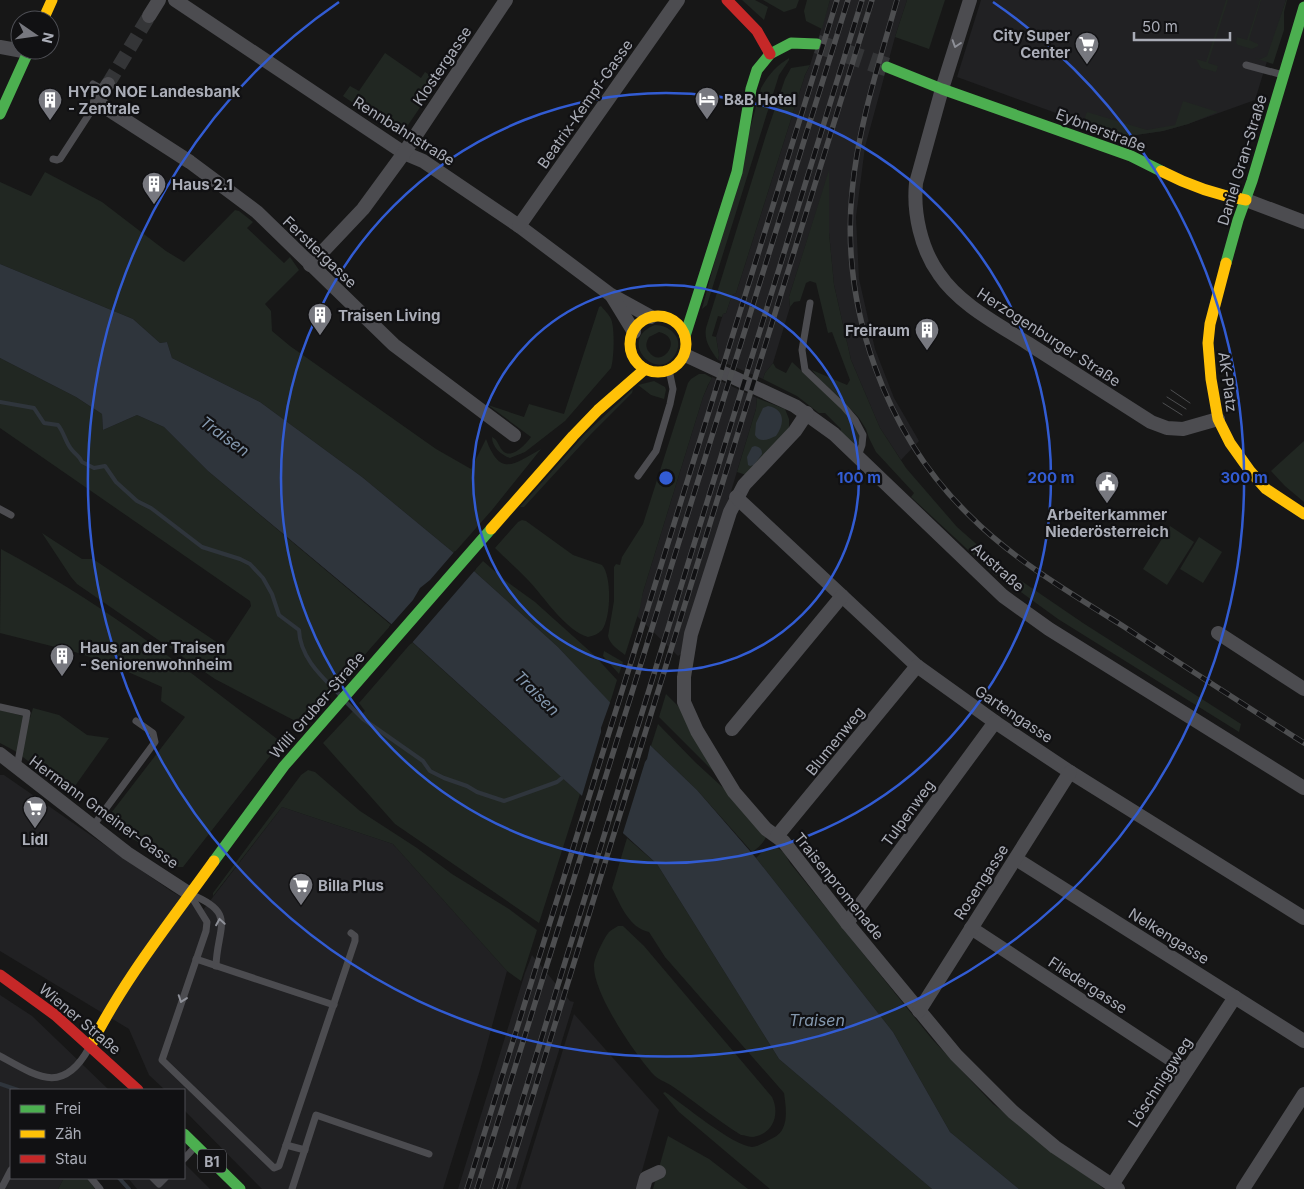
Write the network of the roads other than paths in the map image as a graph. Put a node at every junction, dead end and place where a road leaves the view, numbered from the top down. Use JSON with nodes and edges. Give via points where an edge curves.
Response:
{"nodes":[{"id":1,"x":159,"y":0,"type":"edge"},
{"id":2,"x":175,"y":0,"type":"edge"},
{"id":3,"x":506,"y":0,"type":"edge"},
{"id":4,"x":678,"y":0,"type":"edge"},
{"id":5,"x":727,"y":0,"type":"edge"},
{"id":6,"x":970,"y":0,"type":"edge"},
{"id":7,"x":1304,"y":7,"type":"edge"},
{"id":8,"x":149,"y":16,"type":"tunnel mouth"},
{"id":9,"x":817,"y":44,"type":"tunnel mouth"},
{"id":10,"x":770,"y":54,"type":"junction"},
{"id":11,"x":24,"y":60,"type":"edge"},
{"id":12,"x":1246,"y":65,"type":"dead end"},
{"id":13,"x":887,"y":67,"type":"tunnel mouth"},
{"id":14,"x":1283,"y":76,"type":"junction"},
{"id":15,"x":942,"y":89,"type":"junction"},
{"id":16,"x":100,"y":90,"type":"joint"},
{"id":17,"x":0,"y":114,"type":"edge"},
{"id":18,"x":404,"y":153,"type":"junction"},
{"id":19,"x":54,"y":159,"type":"dead end"},
{"id":20,"x":1246,"y":200,"type":"junction"},
{"id":21,"x":1304,"y":222,"type":"edge"},
{"id":22,"x":519,"y":226,"type":"junction"},
{"id":23,"x":310,"y":265,"type":"junction"},
{"id":24,"x":698,"y":290,"type":"junction"},
{"id":25,"x":611,"y":295,"type":"junction"},
{"id":26,"x":810,"y":303,"type":"dead end"},
{"id":27,"x":676,"y":312,"type":"junction"},
{"id":28,"x":651,"y":317,"type":"junction"},
{"id":29,"x":1210,"y":324,"type":"joint"},
{"id":30,"x":634,"y":332,"type":"junction"},
{"id":31,"x":685,"y":336,"type":"junction"},
{"id":32,"x":685,"y":355,"type":"junction"},
{"id":33,"x":633,"y":358,"type":"junction"},
{"id":34,"x":645,"y":369,"type":"junction"},
{"id":35,"x":670,"y":370,"type":"junction"},
{"id":36,"x":598,"y":410,"type":"junction"},
{"id":37,"x":807,"y":413,"type":"junction"},
{"id":38,"x":1218,"y":420,"type":"junction"},
{"id":39,"x":514,"y":434,"type":"dead end"},
{"id":40,"x":858,"y":456,"type":"junction"},
{"id":41,"x":638,"y":476,"type":"dead end"},
{"id":42,"x":736,"y":497,"type":"junction"},
{"id":43,"x":0,"y":509,"type":"edge"},
{"id":44,"x":1304,"y":514,"type":"edge"},
{"id":45,"x":11,"y":515,"type":"dead end"},
{"id":46,"x":842,"y":596,"type":"junction"},
{"id":47,"x":1218,"y":633,"type":"dead end"},
{"id":48,"x":917,"y":666,"type":"junction"},
{"id":49,"x":1304,"y":689,"type":"edge"},
{"id":50,"x":0,"y":707,"type":"edge"},
{"id":51,"x":136,"y":721,"type":"dead end"},
{"id":52,"x":995,"y":722,"type":"junction"},
{"id":53,"x":732,"y":729,"type":"dead end"},
{"id":54,"x":0,"y":754,"type":"edge"},
{"id":55,"x":17,"y":768,"type":"junction"},
{"id":56,"x":1070,"y":772,"type":"junction"},
{"id":57,"x":1304,"y":788,"type":"edge"},
{"id":58,"x":93,"y":826,"type":"junction"},
{"id":59,"x":777,"y":836,"type":"junction"},
{"id":60,"x":1016,"y":859,"type":"junction"},
{"id":61,"x":190,"y":894,"type":"junction"},
{"id":62,"x":1304,"y":918,"type":"edge"},
{"id":63,"x":847,"y":923,"type":"junction"},
{"id":64,"x":971,"y":928,"type":"junction"},
{"id":65,"x":352,"y":932,"type":"dead end"},
{"id":66,"x":196,"y":959,"type":"junction"},
{"id":67,"x":216,"y":966,"type":"junction"},
{"id":68,"x":0,"y":975,"type":"edge"},
{"id":69,"x":1235,"y":997,"type":"junction"},
{"id":70,"x":334,"y":1005,"type":"junction"},
{"id":71,"x":919,"y":1011,"type":"junction"},
{"id":72,"x":1304,"y":1042,"type":"edge"},
{"id":73,"x":91,"y":1045,"type":"junction"},
{"id":74,"x":0,"y":1056,"type":"edge"},
{"id":75,"x":1187,"y":1070,"type":"junction"},
{"id":76,"x":137,"y":1089,"type":"edge"},
{"id":77,"x":1303,"y":1099,"type":"edge"},
{"id":78,"x":185,"y":1135,"type":"edge"},
{"id":79,"x":286,"y":1145,"type":"junction"},
{"id":80,"x":196,"y":1146,"type":"junction"},
{"id":81,"x":305,"y":1150,"type":"junction"},
{"id":82,"x":429,"y":1154,"type":"dead end"},
{"id":83,"x":185,"y":1158,"type":"edge"},
{"id":84,"x":10,"y":1172,"type":"edge"},
{"id":85,"x":660,"y":1172,"type":"dead end"},
{"id":86,"x":92,"y":1179,"type":"edge"},
{"id":87,"x":154,"y":1179,"type":"edge"},
{"id":88,"x":165,"y":1179,"type":"edge"},
{"id":89,"x":1115,"y":1187,"type":"edge"},
{"id":90,"x":1,"y":1189,"type":"edge"},
{"id":91,"x":100,"y":1189,"type":"edge"},
{"id":92,"x":240,"y":1189,"type":"edge"},
{"id":93,"x":292,"y":1189,"type":"edge"},
{"id":94,"x":643,"y":1189,"type":"edge"},
{"id":95,"x":1243,"y":1189,"type":"edge"}],
"edges":[{"from":1,"to":8,"type":"street"},
{"from":2,"to":18,"type":"street","name":"Rennbahnstraße"},
{"from":3,"to":18,"type":"street","name":"Klostergasse"},
{"from":4,"to":22,"type":"street","name":"Beatrix-Kempf-Gasse"},
{"from":5,"to":10,"type":"street","via":[[750,20]]},
{"from":6,"to":15,"type":"street","name":"Herzogenburger Straße","one_way":true},
{"from":7,"to":14,"type":"street","name":"Daniel Gran-Straße"},
{"from":9,"to":10,"type":"street","via":[[792,43]]},
{"from":10,"to":24,"type":"street","via":[[758,70],[751,89],[737,172]]},
{"from":11,"to":17,"type":"street"},
{"from":12,"to":14,"type":"lane"},
{"from":13,"to":15,"type":"street","name":"Eybnerstraße"},
{"from":14,"to":20,"type":"street","name":"Daniel Gran-Straße"},
{"from":15,"to":20,"type":"street","name":"Eybnerstraße","via":[[1131,156],[1182,182],[1226,197]]},
{"from":15,"to":38,"type":"street","name":"Herzogenburger Straße","via":[[914,199],[927,253],[939,275],[971,307],[1151,422],[1183,429]]},
{"from":16,"to":19,"type":"lane","via":[[60,159]]},
{"from":16,"to":23,"type":"street","name":"Ferstlergasse","via":[[257,212]]},
{"from":18,"to":22,"type":"street","name":"Rennbahnstraße","via":[[423,161]]},
{"from":18,"to":23,"type":"street","name":"Klostergasse","via":[[364,210]]},
{"from":20,"to":21,"type":"street","name":"Eybnerstraße"},
{"from":20,"to":29,"type":"street","name":"Daniel Gran-Straße"},
{"from":22,"to":25,"type":"street","name":"Rennbahnstraße"},
{"from":23,"to":39,"type":"street","name":"Ferstlergasse","via":[[394,345]]},
{"from":24,"to":27,"type":"street"},
{"from":24,"to":31,"type":"street"},
{"from":25,"to":28,"type":"street","name":"Rennbahnstraße"},
{"from":25,"to":30,"type":"street","name":"Rennbahnstraße"},
{"from":26,"to":40,"type":"lane","via":[[802,350],[805,370],[855,420],[863,435]]},
{"from":27,"to":28,"type":"street"},
{"from":27,"to":31,"type":"street"},
{"from":28,"to":30,"type":"street","via":[[641,321]]},
{"from":29,"to":38,"type":"street","name":"AK-Platz","via":[[1208,342]]},
{"from":30,"to":33,"type":"street","via":[[630,341]]},
{"from":31,"to":32,"type":"street"},
{"from":32,"to":35,"type":"street"},
{"from":32,"to":37,"type":"street","name":"Austraße"},
{"from":33,"to":34,"type":"street"},
{"from":33,"to":36,"type":"street","name":"Willi Gruber-Straße"},
{"from":34,"to":35,"type":"street","via":[[654,372]]},
{"from":34,"to":36,"type":"street","name":"Willi Gruber-Straße"},
{"from":35,"to":41,"type":"lane","via":[[674,389],[668,413],[656,450]]},
{"from":36,"to":61,"type":"street","name":"Willi Gruber-Straße","via":[[306,739]]},
{"from":37,"to":40,"type":"street","name":"Austraße"},
{"from":37,"to":42,"type":"street","name":"Traisenpromenade"},
{"from":38,"to":44,"type":"street","name":"AK-Platz","via":[[1239,456],[1266,489]]},
{"from":40,"to":57,"type":"street","name":"Austraße","via":[[1003,596],[1049,629]]},
{"from":42,"to":46,"type":"street","name":"Gartengasse"},
{"from":42,"to":59,"type":"street","name":"Traisenpromenade","via":[[691,634],[684,677],[684,702],[696,731],[734,792],[766,830]]},
{"from":43,"to":45,"type":"lane"},
{"from":46,"to":48,"type":"street","name":"Gartengasse"},
{"from":46,"to":53,"type":"street"},
{"from":47,"to":49,"type":"street"},
{"from":48,"to":52,"type":"street","name":"Gartengasse"},
{"from":48,"to":59,"type":"street","name":"Blumenweg"},
{"from":50,"to":55,"type":"lane","via":[[27,713]]},
{"from":51,"to":58,"type":"lane","via":[[154,733],[155,742]]},
{"from":52,"to":56,"type":"street","name":"Gartengasse"},
{"from":52,"to":63,"type":"street","name":"Tulpenweg"},
{"from":54,"to":55,"type":"street","name":"Hermann Gmeiner-Gasse"},
{"from":55,"to":58,"type":"street","name":"Hermann Gmeiner-Gasse"},
{"from":56,"to":60,"type":"street","name":"Rosengasse"},
{"from":56,"to":62,"type":"street","name":"Gartengasse"},
{"from":58,"to":61,"type":"street","name":"Hermann Gmeiner-Gasse"},
{"from":59,"to":63,"type":"street","name":"Traisenpromenade"},
{"from":60,"to":64,"type":"street","name":"Rosengasse"},
{"from":60,"to":69,"type":"street","name":"Nelkengasse"},
{"from":61,"to":66,"type":"lane","via":[[207,922]]},
{"from":67,"to":61,"type":"lane","one_way":true,"via":[[222,931],[220,915],[216,908]]},
{"from":61,"to":73,"type":"street","name":"Willi Gruber-Straße","via":[[104,1019]]},
{"from":63,"to":71,"type":"street","name":"Traisenpromenade"},
{"from":64,"to":71,"type":"street","name":"Rosengasse"},
{"from":64,"to":75,"type":"street","name":"Fliedergasse"},
{"from":65,"to":70,"type":"lane","via":[[355,941]]},
{"from":66,"to":67,"type":"lane"},
{"from":66,"to":79,"type":"lane","one_way":true,"via":[[162,1060],[273,1167],[279,1166]]},
{"from":67,"to":70,"type":"lane"},
{"from":68,"to":73,"type":"street","name":"Wiener Straße","via":[[32,996]]},
{"from":69,"to":72,"type":"street","name":"Nelkengasse"},
{"from":69,"to":75,"type":"street","name":"Löschniggweg"},
{"from":70,"to":79,"type":"lane"},
{"from":71,"to":89,"type":"street","name":"Traisenpromenade","via":[[956,1055],[1013,1112],[1055,1146]]},
{"from":73,"to":74,"type":"lane","via":[[82,1062],[68,1074],[48,1078],[33,1075]]},
{"from":73,"to":76,"type":"street","name":"Wiener Straße"},
{"from":75,"to":89,"type":"street","name":"Löschniggweg"},
{"from":77,"to":95,"type":"street"},
{"from":78,"to":80,"type":"street","number":"B1"},
{"from":79,"to":81,"type":"lane"},
{"from":80,"to":83,"type":"lane"},
{"from":80,"to":92,"type":"street","number":"B1"},
{"from":81,"to":82,"type":"lane","via":[[316,1115]]},
{"from":81,"to":93,"type":"lane"},
{"from":84,"to":90,"type":"lane"},
{"from":85,"to":94,"type":"street","via":[[646,1178]]},
{"from":86,"to":91,"type":"lane"},
{"from":87,"to":88,"type":"lane","via":[[159,1184]]}]}
